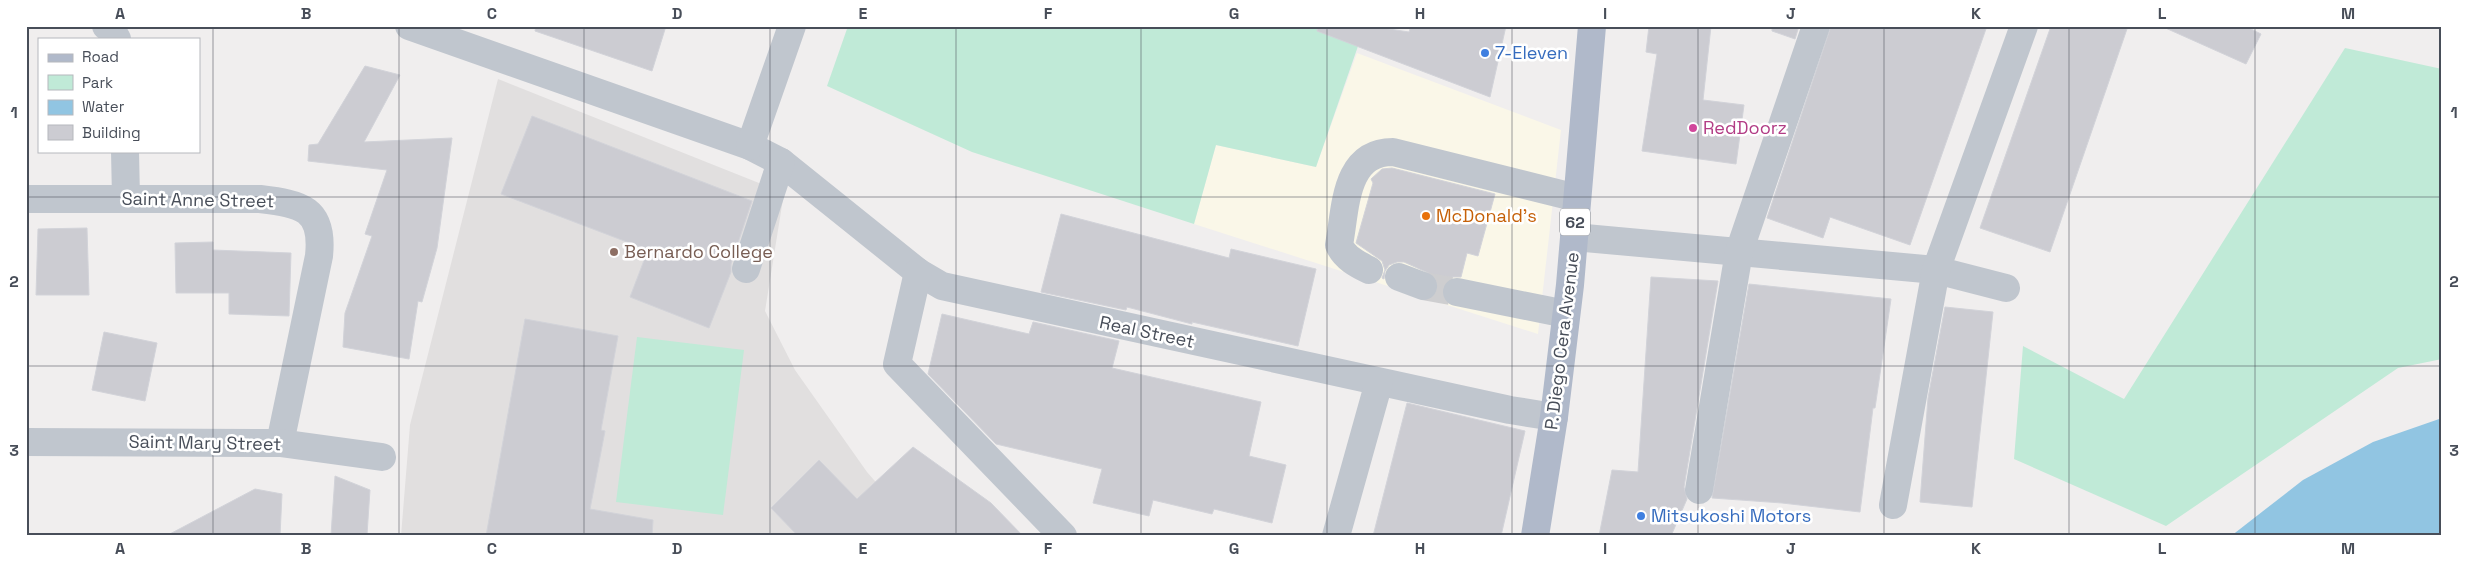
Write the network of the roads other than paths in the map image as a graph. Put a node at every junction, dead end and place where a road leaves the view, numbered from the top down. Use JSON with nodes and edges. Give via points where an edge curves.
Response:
{"nodes":[{"id":1,"x":106,"y":26,"type":"edge"},
{"id":2,"x":409,"y":26,"type":"edge"},
{"id":3,"x":792,"y":26,"type":"edge"},
{"id":4,"x":1592,"y":26,"type":"edge"},
{"id":5,"x":1816,"y":26,"type":"edge"},
{"id":6,"x":2024,"y":26,"type":"edge"},
{"id":7,"x":116,"y":38,"type":"edge"},
{"id":8,"x":750,"y":146,"type":"junction"},
{"id":9,"x":125,"y":152,"type":"edge"},
{"id":10,"x":781,"y":162,"type":"junction"},
{"id":11,"x":126,"y":198,"type":"junction"},
{"id":12,"x":1577,"y":198,"type":"junction"},
{"id":13,"x":26,"y":199,"type":"edge"},
{"id":14,"x":1574,"y":237,"type":"junction"},
{"id":15,"x":1739,"y":252,"type":"junction"},
{"id":16,"x":746,"y":268,"type":"dead end"},
{"id":17,"x":1369,"y":270,"type":"dead end"},
{"id":18,"x":1936,"y":270,"type":"junction"},
{"id":19,"x":918,"y":272,"type":"junction"},
{"id":20,"x":2006,"y":288,"type":"dead end"},
{"id":21,"x":1457,"y":292,"type":"tunnel mouth"},
{"id":22,"x":1566,"y":314,"type":"junction"},
{"id":23,"x":1379,"y":382,"type":"junction"},
{"id":24,"x":1554,"y":417,"type":"junction"},
{"id":25,"x":26,"y":442,"type":"edge"},
{"id":26,"x":280,"y":443,"type":"junction"},
{"id":27,"x":382,"y":457,"type":"dead end"},
{"id":28,"x":1700,"y":490,"type":"dead end"},
{"id":29,"x":1893,"y":505,"type":"dead end"},
{"id":30,"x":1063,"y":536,"type":"edge"},
{"id":31,"x":1336,"y":536,"type":"edge"},
{"id":32,"x":1535,"y":536,"type":"edge"}],
"edges":[{"from":1,"to":7,"type":"street"},
{"from":2,"to":8,"type":"street","name":"Real Street"},
{"from":3,"to":8,"type":"street"},
{"from":4,"to":12,"type":"main road","name":"P. Diego Cera Avenue","number":"62"},
{"from":5,"to":15,"type":"street"},
{"from":6,"to":18,"type":"street"},
{"from":8,"to":10,"type":"street","name":"Real Street"},
{"from":9,"to":11,"type":"street"},
{"from":10,"to":16,"type":"street"},
{"from":10,"to":19,"type":"street","name":"Real Street"},
{"from":11,"to":13,"type":"street","name":"Saint Anne Street"},
{"from":11,"to":26,"type":"street","name":"Saint Anne Street","via":[[260,199],[291,203],[314,217],[321,236],[319,256]]},
{"from":12,"to":14,"type":"main road","name":"P. Diego Cera Avenue","number":"62"},
{"from":12,"to":17,"type":"street","via":[[1393,152],[1380,152],[1366,159],[1352,175],[1340,245],[1343,253]]},
{"from":14,"to":15,"type":"street"},
{"from":14,"to":22,"type":"main road","name":"P. Diego Cera Avenue","number":"62"},
{"from":15,"to":18,"type":"street"},
{"from":15,"to":28,"type":"street"},
{"from":18,"to":20,"type":"street"},
{"from":18,"to":29,"type":"street"},
{"from":19,"to":23,"type":"street","name":"Real Street","via":[[942,286]]},
{"from":19,"to":30,"type":"street","via":[[897,364]]},
{"from":21,"to":22,"type":"street"},
{"from":22,"to":24,"type":"main road","name":"P. Diego Cera Avenue","number":"62"},
{"from":23,"to":24,"type":"street","name":"Real Street"},
{"from":23,"to":31,"type":"street"},
{"from":24,"to":32,"type":"main road","name":"P. Diego Cera Avenue","number":"62"},
{"from":25,"to":26,"type":"street","name":"Saint Mary Street"},
{"from":26,"to":27,"type":"street","name":"Saint Mary Street"}]}
